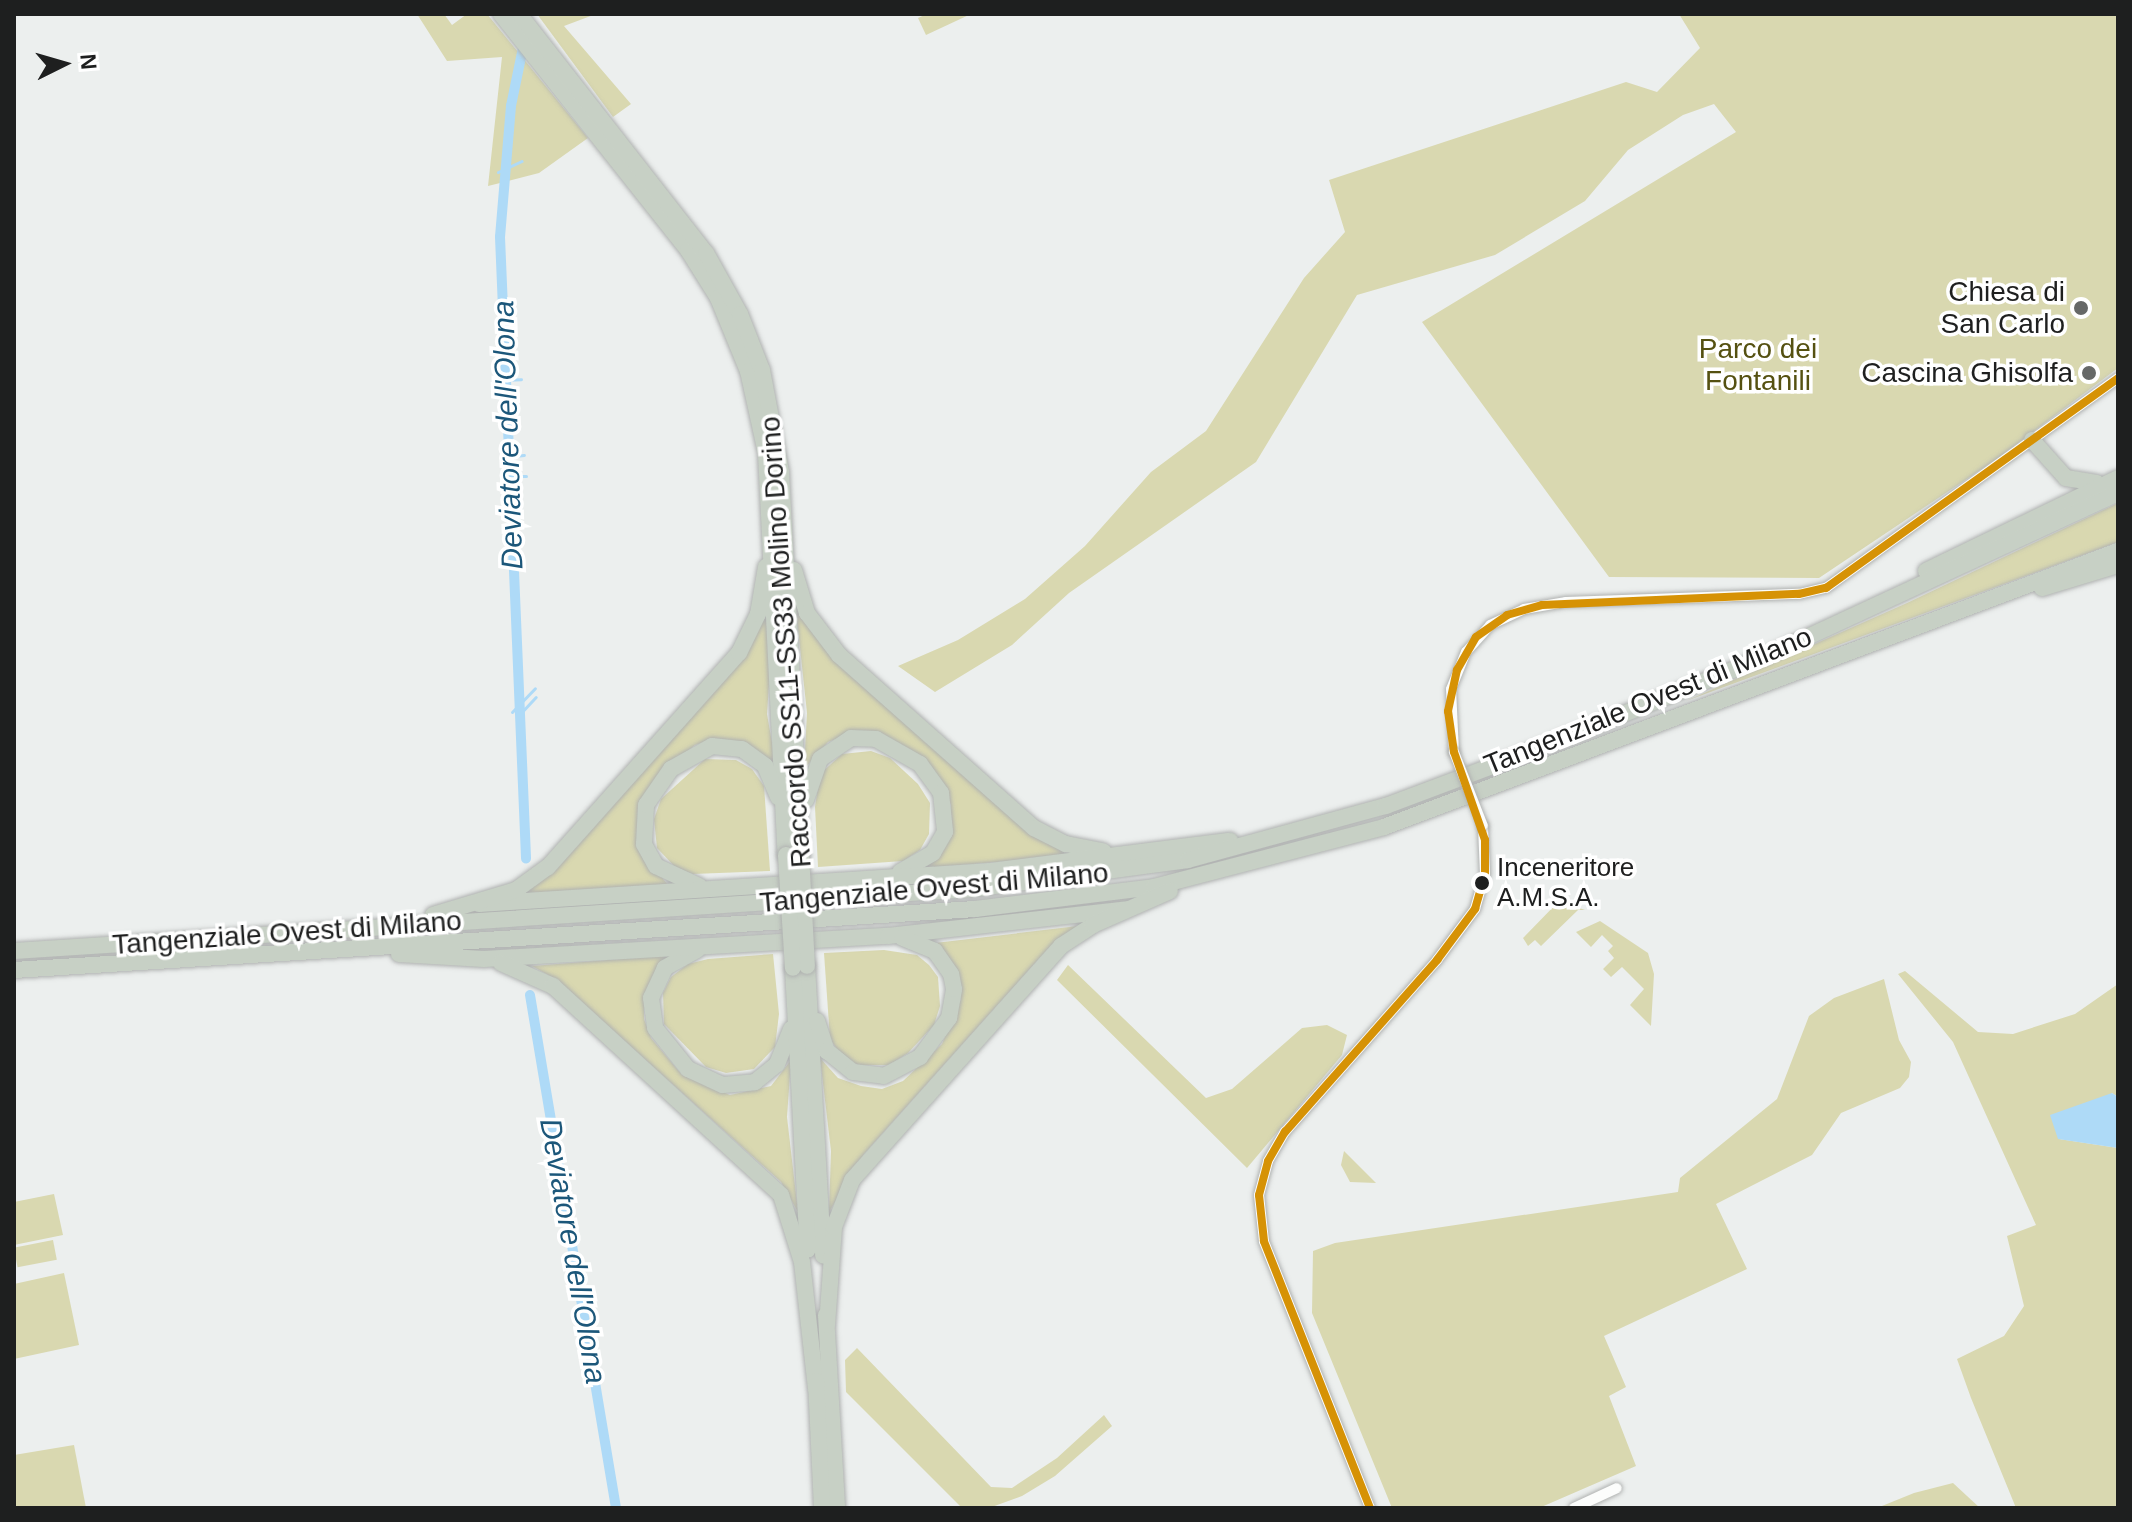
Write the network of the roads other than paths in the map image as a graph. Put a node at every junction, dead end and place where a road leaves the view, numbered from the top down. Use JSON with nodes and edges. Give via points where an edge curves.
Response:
{"nodes":[{"id":1,"x":511,"y":18,"type":"edge"},
{"id":2,"x":592,"y":118,"type":"junction"},
{"id":3,"x":2118,"y":378,"type":"edge"},
{"id":4,"x":2032,"y":440,"type":"junction"},
{"id":5,"x":2118,"y":477,"type":"edge"},
{"id":6,"x":2118,"y":493,"type":"edge"},
{"id":7,"x":777,"y":509,"type":"junction"},
{"id":8,"x":2118,"y":551,"type":"edge"},
{"id":9,"x":2118,"y":565,"type":"edge"},
{"id":10,"x":1990,"y":601,"type":"junction"},
{"id":11,"x":1860,"y":612,"type":"junction"},
{"id":12,"x":1285,"y":835,"type":"junction"},
{"id":13,"x":1116,"y":853,"type":"junction"},
{"id":14,"x":794,"y":854,"type":"junction"},
{"id":15,"x":884,"y":877,"type":"junction"},
{"id":16,"x":1206,"y":877,"type":"junction"},
{"id":17,"x":708,"y":888,"type":"junction"},
{"id":18,"x":479,"y":904,"type":"junction"},
{"id":19,"x":1127,"y":909,"type":"junction"},
{"id":20,"x":390,"y":926,"type":"junction"},
{"id":21,"x":888,"y":936,"type":"junction"},
{"id":22,"x":711,"y":945,"type":"junction"},
{"id":23,"x":14,"y":951,"type":"edge"},
{"id":24,"x":330,"y":951,"type":"junction"},
{"id":25,"x":484,"y":959,"type":"junction"},
{"id":26,"x":800,"y":967,"type":"junction"},
{"id":27,"x":14,"y":970,"type":"edge"},
{"id":28,"x":827,"y":1325,"type":"junction"},
{"id":29,"x":816,"y":1389,"type":"junction"},
{"id":30,"x":818,"y":1412,"type":"junction"},
{"id":31,"x":834,"y":1452,"type":"junction"},
{"id":32,"x":1617,"y":1488,"type":"dead end"},
{"id":33,"x":813,"y":1508,"type":"edge"},
{"id":34,"x":822,"y":1508,"type":"edge"},
{"id":35,"x":837,"y":1508,"type":"edge"},
{"id":36,"x":848,"y":1508,"type":"edge"},
{"id":37,"x":1370,"y":1508,"type":"edge"},
{"id":38,"x":1574,"y":1508,"type":"edge"}],
"edges":[{"from":1,"to":2,"type":"highway","via":[[541,64]]},
{"from":1,"to":2,"type":"highway","via":[[545,47]]},
{"from":2,"to":7,"type":"highway","name":"Raccordo SS11-SS33 Molino Dorino","via":[[706,253],[740,314],[771,403]]},
{"from":3,"to":4,"type":"street"},
{"from":4,"to":5,"type":"highway","via":[[2073,482],[2086,485]]},
{"from":4,"to":37,"type":"street","bridge":true,"via":[[1826,588],[1799,594],[1524,609],[1476,637],[1451,689],[1454,752],[1483,826],[1485,874],[1475,909],[1285,1132],[1268,1161],[1259,1195],[1264,1241]]},
{"from":5,"to":11,"type":"highway","via":[[1951,558]]},
{"from":6,"to":11,"type":"highway","name":"Tangenziale Ovest di Milano"},
{"from":7,"to":13,"type":"highway","via":[[800,594],[827,644],[1034,828],[1066,844]]},
{"from":7,"to":14,"type":"highway","name":"Raccordo SS11-SS33 Molino Dorino"},
{"from":7,"to":18,"type":"highway","via":[[758,614],[739,653],[548,867],[534,880]]},
{"from":8,"to":10,"type":"highway","name":"Tangenziale Ovest di Milano"},
{"from":9,"to":10,"type":"highway"},
{"from":10,"to":16,"type":"highway","name":"Tangenziale Ovest di Milano","via":[[1792,670],[1410,817]]},
{"from":11,"to":12,"type":"highway","name":"Tangenziale Ovest di Milano","via":[[1767,656],[1527,753],[1386,806]]},
{"from":12,"to":13,"type":"highway"},
{"from":12,"to":20,"type":"highway","name":"Tangenziale Ovest di Milano","via":[[1188,860],[1037,884]]},
{"from":13,"to":15,"type":"highway","via":[[1003,870]]},
{"from":14,"to":15,"type":"highway","via":[[808,783],[820,759],[851,738],[876,739],[905,753],[933,778],[947,818],[933,853]]},
{"from":14,"to":17,"type":"highway","via":[[765,766],[742,749],[726,745],[698,751],[661,780],[646,805],[641,831],[656,866]]},
{"from":14,"to":26,"type":"highway","name":"Raccordo SS11-SS33 Molino Dorino","bridge":true},
{"from":15,"to":17,"type":"highway"},
{"from":16,"to":19,"type":"highway"},
{"from":16,"to":24,"type":"highway","name":"Tangenziale Ovest di Milano","via":[[1001,907]]},
{"from":17,"to":18,"type":"highway"},
{"from":18,"to":20,"type":"highway"},
{"from":19,"to":21,"type":"highway"},
{"from":19,"to":28,"type":"highway","via":[[1077,933],[1043,963],[852,1180],[834,1227]]},
{"from":20,"to":23,"type":"highway","name":"Tangenziale Ovest di Milano"},
{"from":21,"to":22,"type":"highway"},
{"from":21,"to":26,"type":"highway","via":[[935,951],[951,974],[954,989],[949,1018],[934,1043],[895,1073],[863,1075],[843,1067],[827,1051]]},
{"from":22,"to":25,"type":"highway"},
{"from":22,"to":26,"type":"highway","via":[[665,968],[653,988],[650,1008],[655,1028],[676,1059],[723,1085],[755,1082],[785,1052]]},
{"from":24,"to":25,"type":"highway"},
{"from":24,"to":27,"type":"highway","name":"Tangenziale Ovest di Milano"},
{"from":25,"to":29,"type":"highway","via":[[520,968],[553,986],[781,1195],[802,1262]]},
{"from":26,"to":28,"type":"highway","name":"Raccordo SS11-SS33 Molino Dorino"},
{"from":26,"to":29,"type":"highway","name":"Raccordo SS11-SS33 Molino Dorino"},
{"from":28,"to":31,"type":"highway","name":"Raccordo SS11-SS33 Molino Dorino"},
{"from":29,"to":30,"type":"highway","name":"Raccordo SS11-SS33 Molino Dorino"},
{"from":30,"to":33,"type":"highway"},
{"from":30,"to":34,"type":"highway","name":"Raccordo SS11-SS33 Molino Dorino"},
{"from":31,"to":35,"type":"highway","name":"Raccordo SS11-SS33 Molino Dorino"},
{"from":31,"to":36,"type":"highway"},
{"from":32,"to":38,"type":"street"}]}
